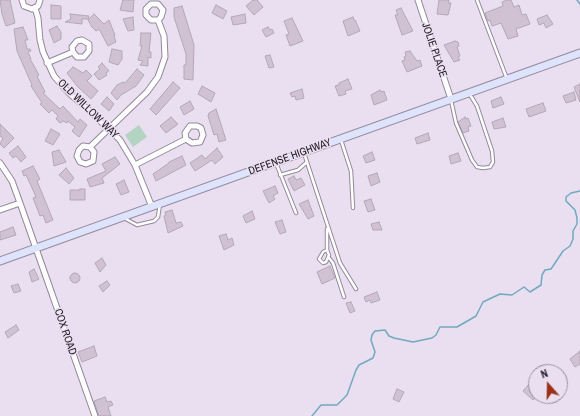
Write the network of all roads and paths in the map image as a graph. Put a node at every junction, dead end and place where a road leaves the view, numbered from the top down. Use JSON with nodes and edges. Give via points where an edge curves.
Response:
{"nodes":[{"id":1,"x":22,"y":0,"type":"edge"},
{"id":2,"x":40,"y":0,"type":"edge"},
{"id":3,"x":418,"y":0,"type":"edge"},
{"id":4,"x":482,"y":0,"type":"edge"},
{"id":5,"x":477,"y":1,"type":"edge"},
{"id":6,"x":35,"y":8,"type":"junction"},
{"id":7,"x":158,"y":20,"type":"dead end"},
{"id":8,"x":73,"y":52,"type":"dead end"},
{"id":9,"x":580,"y":53,"type":"edge"},
{"id":10,"x":47,"y":63,"type":"junction"},
{"id":11,"x":507,"y":79,"type":"junction"},
{"id":12,"x":468,"y":93,"type":"junction"},
{"id":13,"x":451,"y":99,"type":"junction"},
{"id":14,"x":109,"y":128,"type":"junction"},
{"id":15,"x":186,"y":139,"type":"dead end"},
{"id":16,"x":341,"y":139,"type":"junction"},
{"id":17,"x":90,"y":147,"type":"dead end"},
{"id":18,"x":304,"y":152,"type":"junction"},
{"id":19,"x":307,"y":162,"type":"junction"},
{"id":20,"x":0,"y":163,"type":"edge"},
{"id":21,"x":276,"y":163,"type":"junction"},
{"id":22,"x":135,"y":165,"type":"junction"},
{"id":23,"x":280,"y":175,"type":"junction"},
{"id":24,"x":20,"y":203,"type":"junction"},
{"id":25,"x":160,"y":204,"type":"junction"},
{"id":26,"x":152,"y":207,"type":"junction"},
{"id":27,"x":353,"y":208,"type":"dead end"},
{"id":28,"x":0,"y":210,"type":"edge"},
{"id":29,"x":296,"y":212,"type":"dead end"},
{"id":30,"x":124,"y":217,"type":"junction"},
{"id":31,"x":327,"y":225,"type":"junction"},
{"id":32,"x":36,"y":249,"type":"junction"},
{"id":33,"x":327,"y":250,"type":"junction"},
{"id":34,"x":329,"y":258,"type":"junction"},
{"id":35,"x":0,"y":261,"type":"edge"},
{"id":36,"x":356,"y":289,"type":"dead end"},
{"id":37,"x":344,"y":296,"type":"dead end"},
{"id":38,"x":95,"y":416,"type":"edge"}],
"edges":[{"from":1,"to":6,"type":"street","via":[[26,8]]},
{"from":2,"to":6,"type":"street","via":[[40,4]]},
{"from":3,"to":13,"type":"street","name":"JOLIE PLACE"},
{"from":4,"to":5,"type":"lane"},
{"from":5,"to":11,"type":"lane"},
{"from":6,"to":10,"type":"street","name":"OLD WILLOW WAY"},
{"from":7,"to":14,"type":"street","via":[[165,46],[164,62],[158,78]]},
{"from":8,"to":10,"type":"street"},
{"from":9,"to":11,"type":"main road","name":"DEFENSE HIGHWAY"},
{"from":10,"to":14,"type":"street","name":"OLD WILLOW WAY","via":[[68,92]]},
{"from":11,"to":12,"type":"main road","name":"DEFENSE HIGHWAY"},
{"from":12,"to":13,"type":"main road","name":"DEFENSE HIGHWAY"},
{"from":12,"to":13,"type":"lane","via":[[477,106],[492,151],[493,162],[490,167],[477,167],[472,160],[456,123]]},
{"from":13,"to":16,"type":"main road","name":"DEFENSE HIGHWAY"},
{"from":14,"to":17,"type":"street"},
{"from":14,"to":22,"type":"street","name":"OLD WILLOW WAY","via":[[120,140]]},
{"from":15,"to":22,"type":"street"},
{"from":16,"to":18,"type":"main road","name":"DEFENSE HIGHWAY"},
{"from":16,"to":27,"type":"lane","via":[[351,171]]},
{"from":18,"to":19,"type":"lane"},
{"from":18,"to":21,"type":"main road","name":"DEFENSE HIGHWAY"},
{"from":19,"to":23,"type":"lane","via":[[298,170]]},
{"from":19,"to":31,"type":"lane"},
{"from":20,"to":24,"type":"street","name":"COX ROAD","via":[[12,181]]},
{"from":21,"to":23,"type":"lane"},
{"from":21,"to":25,"type":"main road","name":"DEFENSE HIGHWAY"},
{"from":22,"to":26,"type":"street","name":"OLD WILLOW WAY"},
{"from":23,"to":29,"type":"lane"},
{"from":24,"to":28,"type":"street"},
{"from":24,"to":32,"type":"street","name":"COX ROAD"},
{"from":25,"to":26,"type":"main road","name":"DEFENSE HIGHWAY"},
{"from":25,"to":30,"type":"lane","via":[[158,217],[154,221],[137,225]]},
{"from":26,"to":30,"type":"main road","name":"DEFENSE HIGHWAY"},
{"from":30,"to":32,"type":"main road","name":"DEFENSE HIGHWAY"},
{"from":31,"to":33,"type":"lane"},
{"from":31,"to":36,"type":"lane","via":[[340,263]]},
{"from":32,"to":35,"type":"main road","name":"DEFENSE HIGHWAY"},
{"from":32,"to":38,"type":"street","name":"COX ROAD"},
{"from":33,"to":34,"type":"lane"},
{"from":33,"to":34,"type":"lane","via":[[319,259],[323,263]]},
{"from":34,"to":37,"type":"lane"}]}
